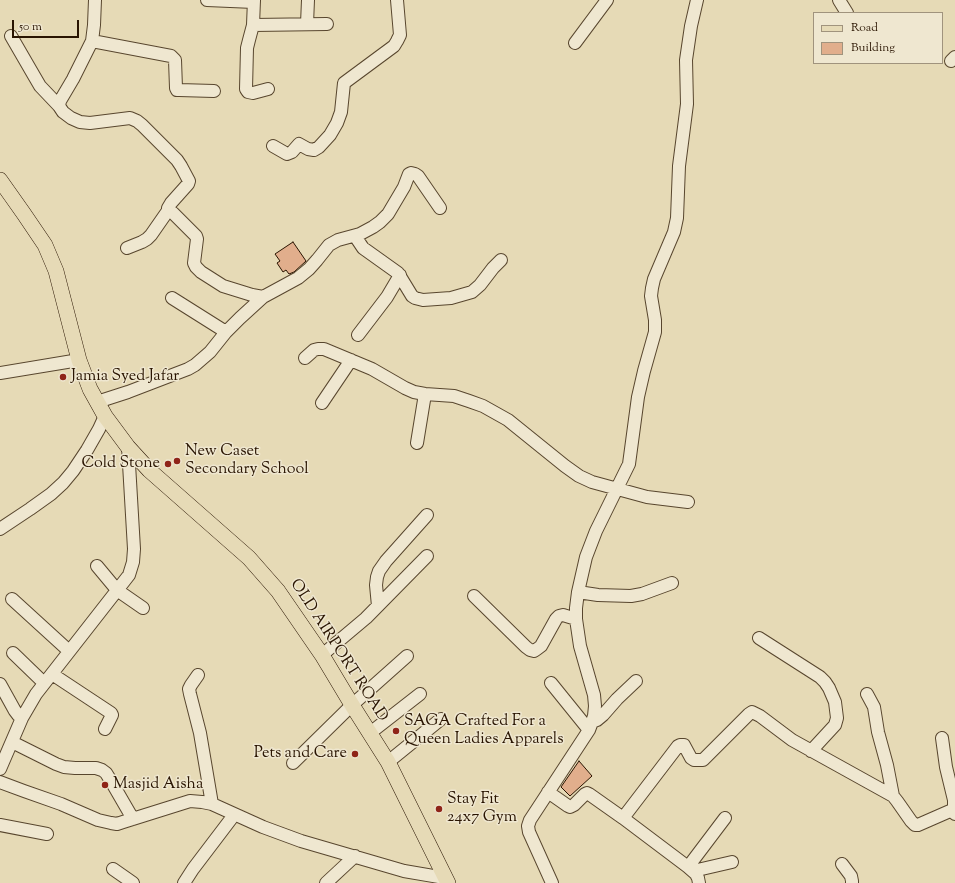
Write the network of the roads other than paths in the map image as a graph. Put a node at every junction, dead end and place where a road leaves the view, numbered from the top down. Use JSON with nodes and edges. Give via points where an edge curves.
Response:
{"nodes":[{"id":1,"x":95,"y":0,"type":"edge"},
{"id":2,"x":207,"y":0,"type":"edge"},
{"id":3,"x":308,"y":0,"type":"edge"},
{"id":4,"x":398,"y":0,"type":"edge"},
{"id":5,"x":607,"y":0,"type":"edge"},
{"id":6,"x":697,"y":0,"type":"edge"},
{"id":7,"x":838,"y":0,"type":"edge"},
{"id":8,"x":254,"y":1,"type":"edge"},
{"id":9,"x":846,"y":12,"type":"edge"},
{"id":10,"x":308,"y":24,"type":"junction"},
{"id":11,"x":327,"y":24,"type":"dead end"},
{"id":12,"x":253,"y":25,"type":"junction"},
{"id":13,"x":11,"y":36,"type":"dead end"},
{"id":14,"x":92,"y":42,"type":"junction"},
{"id":15,"x":575,"y":43,"type":"dead end"},
{"id":16,"x":268,"y":89,"type":"dead end"},
{"id":17,"x":214,"y":90,"type":"dead end"},
{"id":18,"x":59,"y":106,"type":"junction"},
{"id":19,"x":273,"y":146,"type":"dead end"},
{"id":20,"x":0,"y":180,"type":"edge"},
{"id":21,"x":440,"y":208,"type":"dead end"},
{"id":22,"x":169,"y":211,"type":"junction"},
{"id":23,"x":355,"y":236,"type":"junction"},
{"id":24,"x":127,"y":248,"type":"dead end"},
{"id":25,"x":501,"y":260,"type":"dead end"},
{"id":26,"x":400,"y":275,"type":"junction"},
{"id":27,"x":263,"y":297,"type":"junction"},
{"id":28,"x":172,"y":298,"type":"dead end"},
{"id":29,"x":226,"y":332,"type":"junction"},
{"id":30,"x":358,"y":335,"type":"dead end"},
{"id":31,"x":305,"y":358,"type":"dead end"},
{"id":32,"x":79,"y":360,"type":"junction"},
{"id":33,"x":351,"y":360,"type":"junction"},
{"id":34,"x":0,"y":373,"type":"edge"},
{"id":35,"x":425,"y":394,"type":"junction"},
{"id":36,"x":97,"y":402,"type":"junction"},
{"id":37,"x":322,"y":403,"type":"dead end"},
{"id":38,"x":105,"y":416,"type":"junction"},
{"id":39,"x":417,"y":443,"type":"dead end"},
{"id":40,"x":128,"y":448,"type":"junction"},
{"id":41,"x":617,"y":489,"type":"junction"},
{"id":42,"x":688,"y":502,"type":"dead end"},
{"id":43,"x":427,"y":515,"type":"dead end"},
{"id":44,"x":0,"y":528,"type":"edge"},
{"id":45,"x":427,"y":556,"type":"dead end"},
{"id":46,"x":97,"y":566,"type":"dead end"},
{"id":47,"x":672,"y":584,"type":"dead end"},
{"id":48,"x":117,"y":590,"type":"junction"},
{"id":49,"x":578,"y":592,"type":"junction"},
{"id":50,"x":474,"y":596,"type":"dead end"},
{"id":51,"x":12,"y":599,"type":"dead end"},
{"id":52,"x":378,"y":606,"type":"junction"},
{"id":53,"x":143,"y":608,"type":"dead end"},
{"id":54,"x":576,"y":619,"type":"junction"},
{"id":55,"x":759,"y":638,"type":"dead end"},
{"id":56,"x":69,"y":651,"type":"junction"},
{"id":57,"x":13,"y":653,"type":"dead end"},
{"id":58,"x":322,"y":655,"type":"junction"},
{"id":59,"x":407,"y":656,"type":"dead end"},
{"id":60,"x":198,"y":675,"type":"dead end"},
{"id":61,"x":48,"y":678,"type":"junction"},
{"id":62,"x":636,"y":681,"type":"dead end"},
{"id":63,"x":551,"y":683,"type":"dead end"},
{"id":64,"x":0,"y":684,"type":"edge"},
{"id":65,"x":420,"y":694,"type":"dead end"},
{"id":66,"x":868,"y":694,"type":"dead end"},
{"id":67,"x":352,"y":705,"type":"junction"},
{"id":68,"x":22,"y":718,"type":"junction"},
{"id":69,"x":441,"y":719,"type":"dead end"},
{"id":70,"x":591,"y":726,"type":"junction"},
{"id":71,"x":105,"y":729,"type":"dead end"},
{"id":72,"x":370,"y":733,"type":"junction"},
{"id":73,"x":942,"y":738,"type":"dead end"},
{"id":74,"x":12,"y":742,"type":"junction"},
{"id":75,"x":811,"y":751,"type":"junction"},
{"id":76,"x":388,"y":762,"type":"junction"},
{"id":77,"x":293,"y":763,"type":"dead end"},
{"id":78,"x":0,"y":769,"type":"edge"},
{"id":79,"x":0,"y":782,"type":"edge"},
{"id":80,"x":548,"y":792,"type":"junction"},
{"id":81,"x":893,"y":796,"type":"junction"},
{"id":82,"x":212,"y":804,"type":"junction"},
{"id":83,"x":954,"y":813,"type":"edge"},
{"id":84,"x":234,"y":815,"type":"junction"},
{"id":85,"x":623,"y":818,"type":"junction"},
{"id":86,"x":725,"y":818,"type":"dead end"},
{"id":87,"x":133,"y":819,"type":"junction"},
{"id":88,"x":0,"y":825,"type":"edge"},
{"id":89,"x":47,"y":834,"type":"dead end"},
{"id":90,"x":355,"y":856,"type":"junction"},
{"id":91,"x":732,"y":862,"type":"dead end"},
{"id":92,"x":842,"y":864,"type":"dead end"},
{"id":93,"x":113,"y":869,"type":"dead end"},
{"id":94,"x":691,"y":869,"type":"junction"},
{"id":95,"x":442,"y":879,"type":"edge"},
{"id":96,"x":133,"y":883,"type":"edge"},
{"id":97,"x":184,"y":883,"type":"edge"},
{"id":98,"x":326,"y":883,"type":"edge"},
{"id":99,"x":552,"y":883,"type":"edge"},
{"id":100,"x":699,"y":883,"type":"edge"},
{"id":101,"x":852,"y":883,"type":"edge"}],
"edges":[{"from":1,"to":14,"type":"street"},
{"from":2,"to":8,"type":"street"},
{"from":3,"to":10,"type":"street"},
{"from":4,"to":19,"type":"street","via":[[398,41],[344,83],[340,118],[330,135],[314,150],[299,144],[288,154]]},
{"from":5,"to":15,"type":"street"},
{"from":6,"to":41,"type":"street","via":[[686,60],[687,104],[679,166],[677,218],[652,288],[655,332],[638,397],[629,464]]},
{"from":7,"to":9,"type":"street"},
{"from":8,"to":12,"type":"street"},
{"from":10,"to":11,"type":"street"},
{"from":10,"to":12,"type":"street"},
{"from":12,"to":16,"type":"street","via":[[247,48],[246,89],[253,93]]},
{"from":13,"to":18,"type":"street","via":[[40,86]]},
{"from":14,"to":17,"type":"street","via":[[171,56],[175,60],[177,90]]},
{"from":14,"to":18,"type":"street"},
{"from":18,"to":22,"type":"street","via":[[63,112],[80,122],[130,118],[137,120],[171,154],[188,178],[188,184],[171,203]]},
{"from":20,"to":32,"type":"main road","name":"OLD AIRPORT ROAD","via":[[45,245],[56,271]]},
{"from":21,"to":23,"type":"street","via":[[418,176],[411,173],[388,214],[373,227]]},
{"from":22,"to":24,"type":"street","via":[[147,239]]},
{"from":22,"to":27,"type":"street","via":[[196,236],[196,268],[223,286]]},
{"from":23,"to":26,"type":"street","via":[[363,248]]},
{"from":23,"to":27,"type":"street","via":[[333,242],[298,278]]},
{"from":25,"to":26,"type":"street","via":[[472,292],[451,298],[415,298]]},
{"from":26,"to":30,"type":"street"},
{"from":27,"to":29,"type":"street"},
{"from":28,"to":29,"type":"street"},
{"from":29,"to":36,"type":"street","via":[[195,366]]},
{"from":31,"to":33,"type":"street","via":[[318,349]]},
{"from":32,"to":34,"type":"street"},
{"from":32,"to":36,"type":"main road","name":"OLD AIRPORT ROAD"},
{"from":33,"to":35,"type":"street","via":[[405,388]]},
{"from":33,"to":37,"type":"street"},
{"from":35,"to":39,"type":"street"},
{"from":35,"to":41,"type":"street","via":[[454,396],[483,406],[508,420],[579,476]]},
{"from":36,"to":38,"type":"main road","name":"OLD AIRPORT ROAD"},
{"from":38,"to":40,"type":"main road","name":"OLD AIRPORT ROAD"},
{"from":38,"to":44,"type":"street","via":[[87,450],[63,483]]},
{"from":40,"to":48,"type":"street","via":[[134,562],[129,575]]},
{"from":40,"to":58,"type":"main road","name":"OLD AIRPORT ROAD","via":[[149,470],[249,558],[278,591]]},
{"from":41,"to":42,"type":"street","via":[[652,498]]},
{"from":41,"to":49,"type":"street","via":[[586,557]]},
{"from":43,"to":52,"type":"street","via":[[379,571],[376,585]]},
{"from":45,"to":52,"type":"street"},
{"from":46,"to":48,"type":"street"},
{"from":47,"to":49,"type":"street","via":[[630,596]]},
{"from":48,"to":53,"type":"street"},
{"from":48,"to":56,"type":"street"},
{"from":49,"to":54,"type":"street"},
{"from":50,"to":54,"type":"street","via":[[530,650],[541,646],[559,616]]},
{"from":51,"to":56,"type":"street"},
{"from":52,"to":58,"type":"street"},
{"from":54,"to":70,"type":"street","via":[[580,646],[594,695],[595,706]]},
{"from":55,"to":75,"type":"street","via":[[820,677],[829,688],[838,718],[835,725]]},
{"from":56,"to":61,"type":"street"},
{"from":57,"to":61,"type":"street"},
{"from":58,"to":67,"type":"main road","name":"OLD AIRPORT ROAD"},
{"from":59,"to":67,"type":"street"},
{"from":60,"to":82,"type":"street","via":[[189,689],[200,733]]},
{"from":61,"to":68,"type":"street"},
{"from":61,"to":71,"type":"street","via":[[111,712]]},
{"from":62,"to":70,"type":"street"},
{"from":63,"to":70,"type":"street"},
{"from":64,"to":68,"type":"street","via":[[15,711]]},
{"from":65,"to":72,"type":"street"},
{"from":66,"to":81,"type":"street","via":[[874,707]]},
{"from":67,"to":72,"type":"main road","name":"OLD AIRPORT ROAD"},
{"from":67,"to":77,"type":"street"},
{"from":68,"to":74,"type":"street"},
{"from":69,"to":76,"type":"street"},
{"from":70,"to":80,"type":"street"},
{"from":72,"to":76,"type":"main road","name":"OLD AIRPORT ROAD"},
{"from":73,"to":83,"type":"street","via":[[954,800]]},
{"from":74,"to":78,"type":"street"},
{"from":74,"to":87,"type":"street","via":[[64,767],[102,770],[112,781]]},
{"from":75,"to":81,"type":"street"},
{"from":75,"to":85,"type":"street","via":[[752,712],[703,760],[694,760],[684,745],[678,746]]},
{"from":76,"to":95,"type":"main road","name":"OLD AIRPORT ROAD"},
{"from":79,"to":87,"type":"street","via":[[98,820],[117,824]]},
{"from":80,"to":85,"type":"street","via":[[570,807],[587,793]]},
{"from":80,"to":99,"type":"street","via":[[528,826]]},
{"from":81,"to":83,"type":"street","via":[[915,825],[950,811]]},
{"from":82,"to":84,"type":"street"},
{"from":82,"to":87,"type":"street","via":[[190,801]]},
{"from":84,"to":90,"type":"street","via":[[301,841]]},
{"from":84,"to":97,"type":"street"},
{"from":85,"to":94,"type":"street"},
{"from":86,"to":94,"type":"street"},
{"from":88,"to":89,"type":"street"},
{"from":90,"to":95,"type":"street"},
{"from":90,"to":98,"type":"street"},
{"from":91,"to":94,"type":"street"},
{"from":92,"to":101,"type":"street","via":[[851,876]]},
{"from":93,"to":96,"type":"street"},
{"from":94,"to":100,"type":"street"}]}
